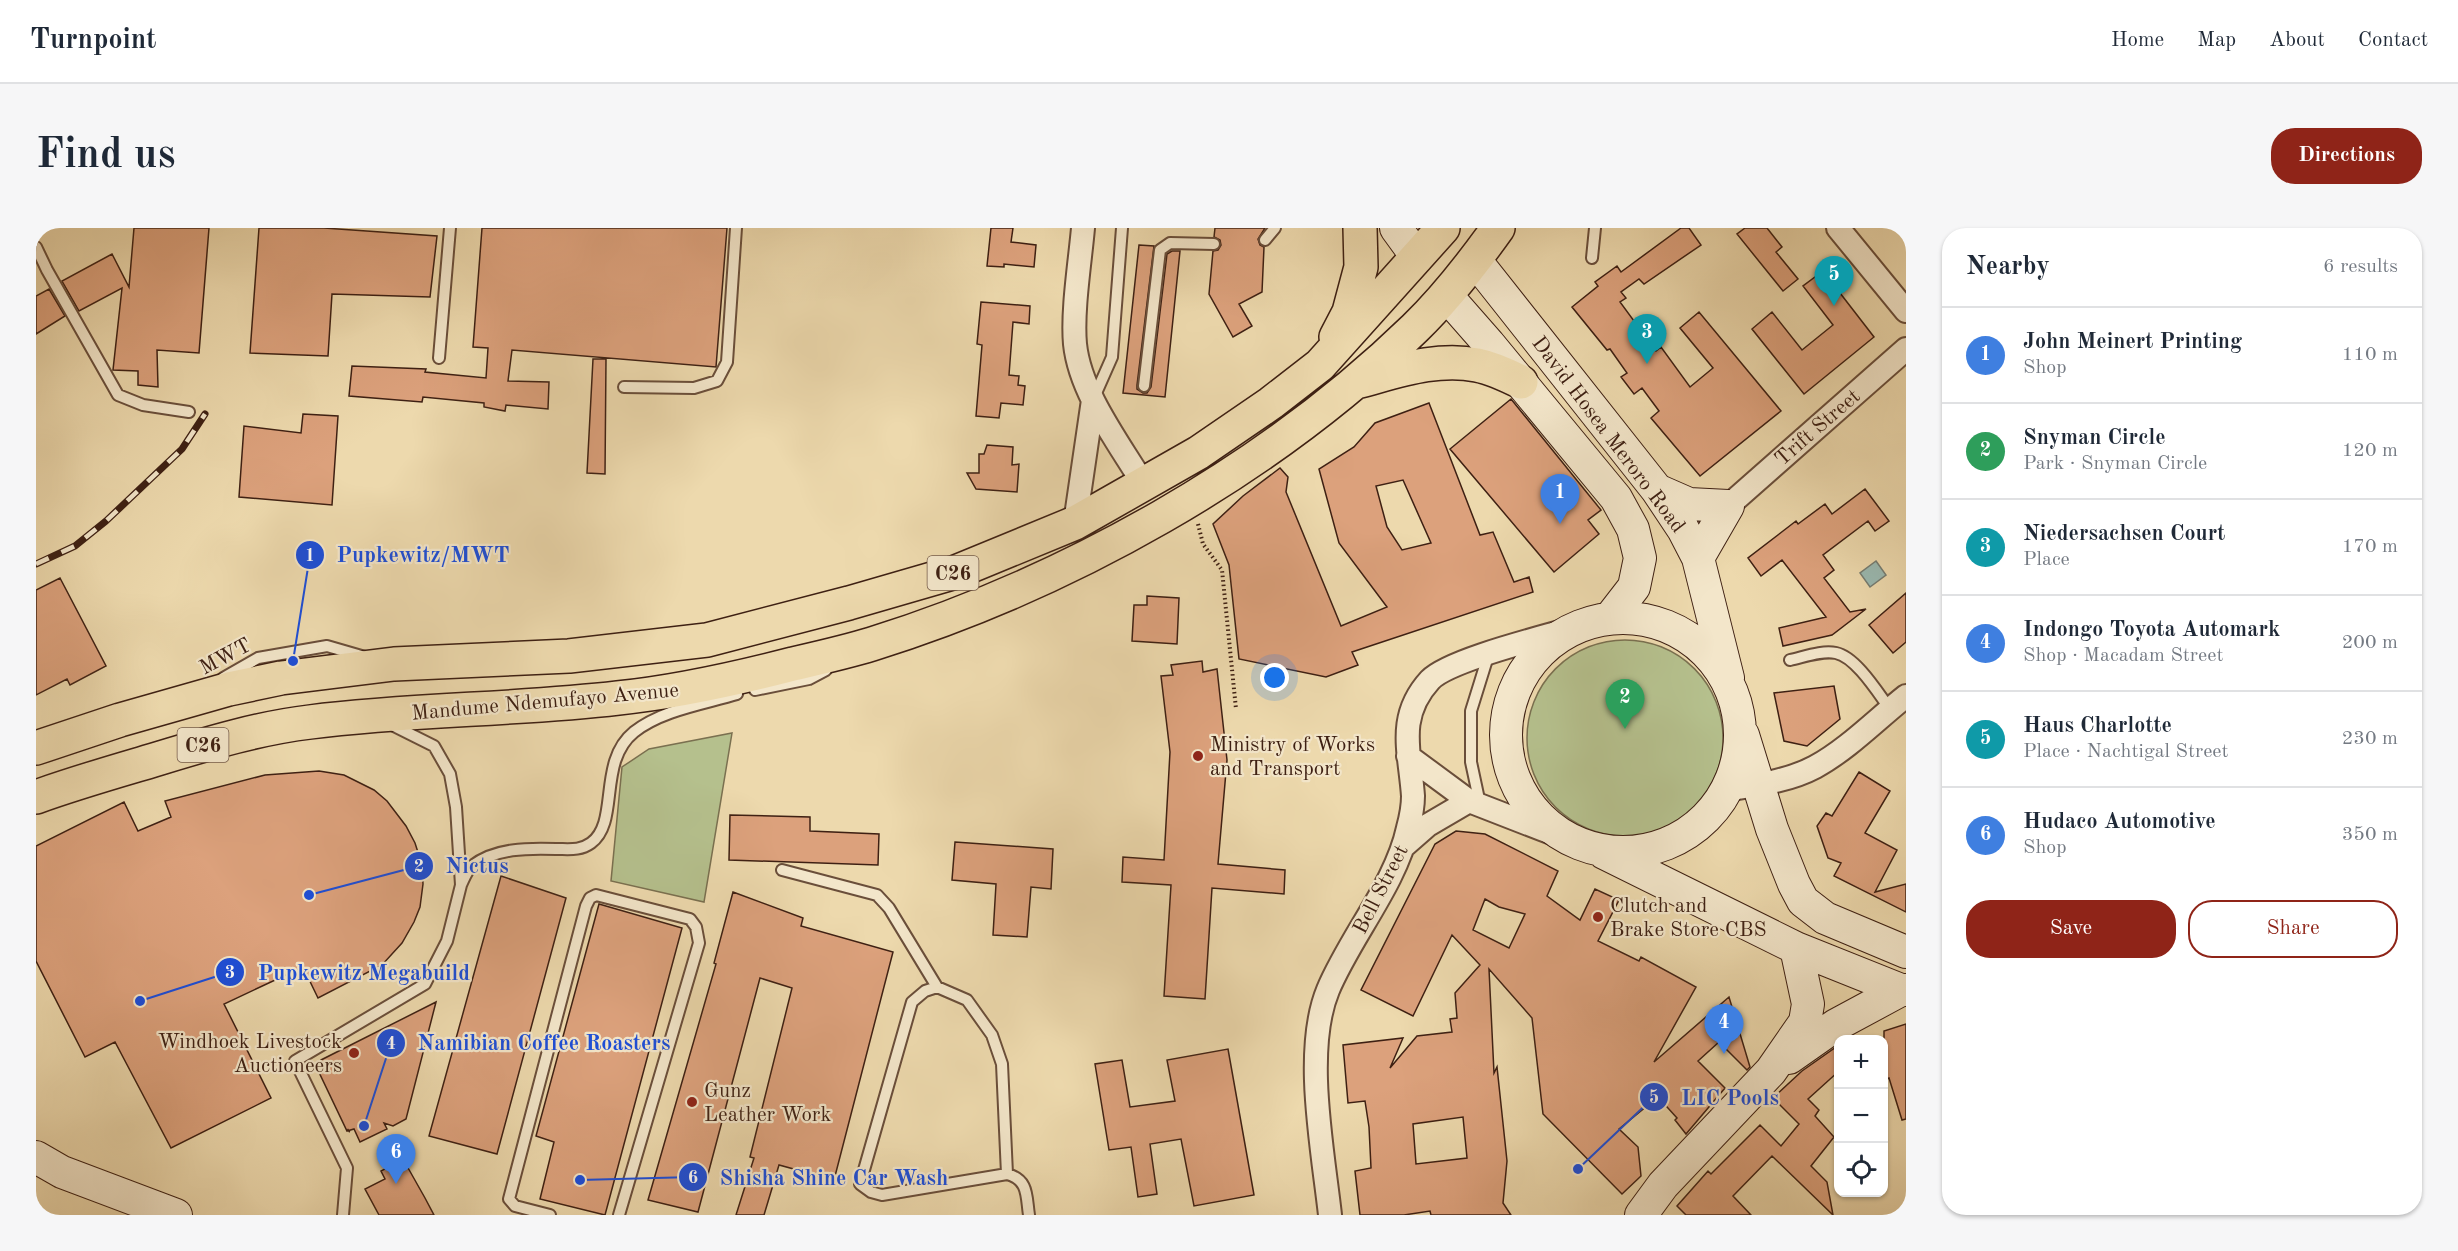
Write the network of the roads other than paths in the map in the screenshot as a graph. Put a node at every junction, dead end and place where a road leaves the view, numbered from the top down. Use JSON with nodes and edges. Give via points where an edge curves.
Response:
{"nodes":[{"id":1,"x":450,"y":228,"type":"edge"},
{"id":2,"x":736,"y":228,"type":"edge"},
{"id":3,"x":1083,"y":228,"type":"edge"},
{"id":4,"x":1122,"y":228,"type":"edge"},
{"id":5,"x":1275,"y":228,"type":"edge"},
{"id":6,"x":1360,"y":228,"type":"edge"},
{"id":7,"x":1396,"y":228,"type":"edge"},
{"id":8,"x":1443,"y":228,"type":"edge"},
{"id":9,"x":1452,"y":228,"type":"edge"},
{"id":10,"x":1498,"y":228,"type":"edge"},
{"id":11,"x":1595,"y":228,"type":"edge"},
{"id":12,"x":1838,"y":228,"type":"edge"},
{"id":13,"x":1265,"y":240,"type":"dead end"},
{"id":14,"x":1214,"y":244,"type":"dead end"},
{"id":15,"x":36,"y":247,"type":"edge"},
{"id":16,"x":1417,"y":257,"type":"junction"},
{"id":17,"x":1592,"y":258,"type":"dead end"},
{"id":18,"x":1475,"y":260,"type":"junction"},
{"id":19,"x":1446,"y":296,"type":"junction"},
{"id":20,"x":1906,"y":311,"type":"edge"},
{"id":21,"x":1906,"y":349,"type":"edge"},
{"id":22,"x":439,"y":358,"type":"dead end"},
{"id":23,"x":1320,"y":365,"type":"junction"},
{"id":24,"x":1354,"y":382,"type":"junction"},
{"id":25,"x":1521,"y":382,"type":"junction"},
{"id":26,"x":1144,"y":386,"type":"dead end"},
{"id":27,"x":624,"y":387,"type":"dead end"},
{"id":28,"x":1093,"y":400,"type":"junction"},
{"id":29,"x":189,"y":412,"type":"dead end"},
{"id":30,"x":1144,"y":485,"type":"junction"},
{"id":31,"x":1657,"y":490,"type":"junction"},
{"id":32,"x":1728,"y":506,"type":"junction"},
{"id":33,"x":1074,"y":523,"type":"junction"},
{"id":34,"x":1698,"y":558,"type":"junction"},
{"id":35,"x":1610,"y":618,"type":"junction"},
{"id":36,"x":1574,"y":628,"type":"junction"},
{"id":37,"x":871,"y":645,"type":"junction"},
{"id":38,"x":1489,"y":653,"type":"junction"},
{"id":39,"x":1790,"y":660,"type":"dead end"},
{"id":40,"x":1898,"y":702,"type":"edge"},
{"id":41,"x":1735,"y":705,"type":"junction"},
{"id":42,"x":375,"y":716,"type":"junction"},
{"id":43,"x":36,"y":748,"type":"edge"},
{"id":44,"x":1408,"y":756,"type":"junction"},
{"id":45,"x":1757,"y":785,"type":"junction"},
{"id":46,"x":1726,"y":790,"type":"junction"},
{"id":47,"x":36,"y":797,"type":"edge"},
{"id":48,"x":1474,"y":803,"type":"junction"},
{"id":49,"x":1567,"y":838,"type":"junction"},
{"id":50,"x":1404,"y":846,"type":"junction"},
{"id":51,"x":1597,"y":850,"type":"junction"},
{"id":52,"x":782,"y":870,"type":"dead end"},
{"id":53,"x":461,"y":885,"type":"junction"},
{"id":54,"x":1796,"y":948,"type":"junction"},
{"id":55,"x":1906,"y":952,"type":"edge"},
{"id":56,"x":937,"y":987,"type":"junction"},
{"id":57,"x":1903,"y":990,"type":"edge"},
{"id":58,"x":1771,"y":1071,"type":"junction"},
{"id":59,"x":36,"y":1157,"type":"edge"},
{"id":60,"x":1007,"y":1174,"type":"junction"},
{"id":61,"x":177,"y":1215,"type":"edge"},
{"id":62,"x":343,"y":1215,"type":"edge"},
{"id":63,"x":550,"y":1215,"type":"edge"},
{"id":64,"x":619,"y":1215,"type":"edge"},
{"id":65,"x":1029,"y":1215,"type":"edge"},
{"id":66,"x":1330,"y":1215,"type":"edge"},
{"id":67,"x":1641,"y":1215,"type":"edge"}],
"edges":[{"from":1,"to":22,"type":"lane"},
{"from":2,"to":27,"type":"lane","via":[[727,362],[717,381],[694,388]]},
{"from":3,"to":28,"type":"street","via":[[1075,343],[1080,369]]},
{"from":4,"to":28,"type":"lane","via":[[1112,357]]},
{"from":5,"to":13,"type":"lane"},
{"from":6,"to":23,"type":"main road","via":[[1361,267],[1349,312]]},
{"from":7,"to":16,"type":"main road"},
{"from":8,"to":16,"type":"main road","name":"Mandume Ndemufayo Avenue","number":"C26"},
{"from":9,"to":18,"type":"main road"},
{"from":10,"to":18,"type":"main road","name":"Mandume Ndemufayo Avenue","number":"C26"},
{"from":11,"to":17,"type":"lane"},
{"from":12,"to":20,"type":"street"},
{"from":14,"to":26,"type":"lane","via":[[1170,243],[1161,250]]},
{"from":15,"to":29,"type":"lane","via":[[118,395],[143,405]]},
{"from":16,"to":19,"type":"main road"},
{"from":16,"to":23,"type":"main road","name":"Mandume Ndemufayo Avenue","number":"C26"},
{"from":18,"to":19,"type":"main road","name":"Mandume Ndemufayo Avenue","number":"C26"},
{"from":18,"to":31,"type":"main road","name":"David Hosea Meroro Road"},
{"from":19,"to":24,"type":"main road","name":"Mandume Ndemufayo Avenue","number":"C26"},
{"from":19,"to":25,"type":"main road","name":"David Hosea Meroro Road"},
{"from":21,"to":32,"type":"street","name":"Trift Street"},
{"from":23,"to":30,"type":"main road","name":"Mandume Ndemufayo Avenue","number":"C26","via":[[1271,404]]},
{"from":24,"to":25,"type":"main road","via":[[1454,362],[1478,365]]},
{"from":24,"to":37,"type":"main road","name":"Mandume Ndemufayo Avenue","number":"C26","via":[[1254,458],[1157,519],[980,606]]},
{"from":25,"to":35,"type":"main road","name":"David Hosea Meroro Road","via":[[1616,498],[1633,530],[1641,558],[1634,587]]},
{"from":28,"to":30,"type":"street"},
{"from":28,"to":33,"type":"street"},
{"from":30,"to":33,"type":"main road","name":"Mandume Ndemufayo Avenue","number":"C26"},
{"from":31,"to":32,"type":"main road","via":[[1689,504]]},
{"from":31,"to":34,"type":"main road","name":"David Hosea Meroro Road"},
{"from":32,"to":34,"type":"main road"},
{"from":33,"to":43,"type":"main road","name":"Mandume Ndemufayo Avenue","number":"C26","via":[[956,572],[707,640],[569,656],[394,664],[281,678],[182,702]]},
{"from":34,"to":41,"type":"main road","name":"David Hosea Meroro Road"},
{"from":35,"to":36,"type":"main road"},
{"from":35,"to":41,"type":"main road","via":[[1640,619],[1670,628],[1695,644],[1716,666]]},
{"from":36,"to":38,"type":"street","name":"Bell Street"},
{"from":36,"to":49,"type":"main road","via":[[1543,649],[1526,670],[1507,712],[1506,750],[1516,785],[1537,816]]},
{"from":37,"to":42,"type":"main road","name":"Mandume Ndemufayo Avenue","number":"C26","via":[[718,683],[619,698]]},
{"from":37,"to":53,"type":"lane","via":[[808,679],[738,693],[658,718],[633,732],[611,768],[606,823],[598,838],[578,849],[500,852],[471,866]]},
{"from":38,"to":44,"type":"street","name":"Bell Street","via":[[1450,667],[1431,679],[1411,707],[1406,734]]},
{"from":38,"to":48,"type":"lane","via":[[1471,711]]},
{"from":39,"to":40,"type":"lane","via":[[1835,652]]},
{"from":40,"to":45,"type":"street","via":[[1815,767]]},
{"from":41,"to":45,"type":"main road","name":"David Hosea Meroro Road"},
{"from":41,"to":46,"type":"main road","via":[[1739,742]]},
{"from":42,"to":47,"type":"main road","name":"Mandume Ndemufayo Avenue","number":"C26","via":[[257,731]]},
{"from":42,"to":53,"type":"lane","via":[[434,746],[450,774]]},
{"from":44,"to":48,"type":"street"},
{"from":44,"to":50,"type":"street","name":"Bell Street","via":[[1413,797]]},
{"from":45,"to":46,"type":"street"},
{"from":45,"to":55,"type":"main road","name":"David Hosea Meroro Road","via":[[1803,901],[1825,918]]},
{"from":46,"to":51,"type":"main road","via":[[1712,811],[1689,832],[1660,847],[1629,853]]},
{"from":48,"to":49,"type":"street"},
{"from":48,"to":50,"type":"street","via":[[1428,825]]},
{"from":49,"to":51,"type":"main road"},
{"from":50,"to":66,"type":"street","name":"Bell Street","via":[[1328,991],[1321,1018],[1316,1087]]},
{"from":51,"to":54,"type":"main road"},
{"from":52,"to":56,"type":"lane","via":[[878,895],[890,908]]},
{"from":53,"to":62,"type":"lane","via":[[447,941],[425,984],[295,1061],[347,1168]]},
{"from":54,"to":57,"type":"main road"},
{"from":54,"to":58,"type":"main road","via":[[1808,1004],[1805,1022]]},
{"from":56,"to":60,"type":"lane","via":[[967,1000],[992,1035],[1002,1064]]},
{"from":56,"to":60,"type":"lane","via":[[912,1002],[860,1184],[882,1195]]},
{"from":57,"to":58,"type":"main road","via":[[1829,1030]]},
{"from":58,"to":67,"type":"main road","via":[[1664,1185]]},
{"from":59,"to":61,"type":"main road","via":[[62,1172]]},
{"from":60,"to":65,"type":"lane","via":[[1024,1185]]},
{"from":63,"to":64,"type":"lane","via":[[515,1206],[509,1199],[586,906],[596,895],[690,919],[699,943]]}]}
